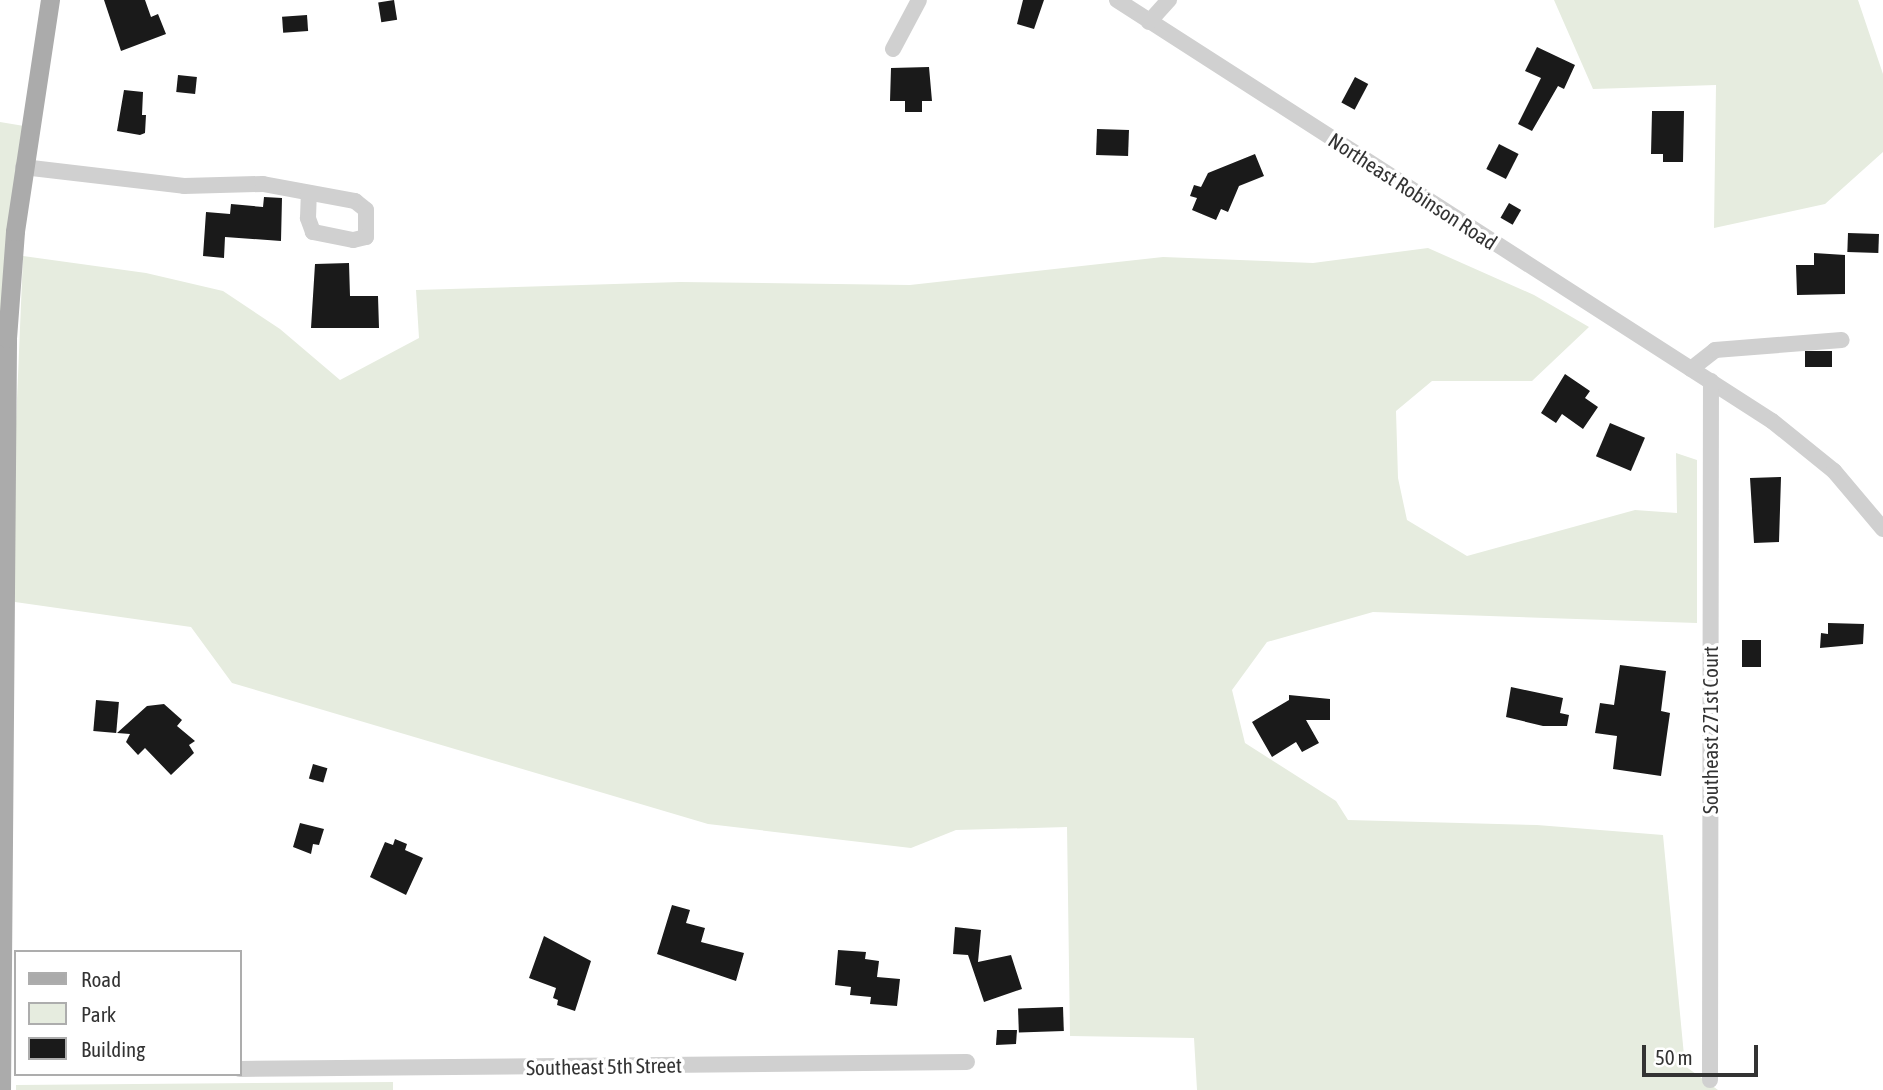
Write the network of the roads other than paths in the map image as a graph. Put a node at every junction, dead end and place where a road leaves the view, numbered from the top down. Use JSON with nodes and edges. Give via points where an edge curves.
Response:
{"nodes":[{"id":1,"x":50,"y":0,"type":"edge"},
{"id":2,"x":919,"y":0,"type":"edge"},
{"id":3,"x":1117,"y":0,"type":"edge"},
{"id":4,"x":1169,"y":0,"type":"edge"},
{"id":5,"x":1149,"y":22,"type":"junction"},
{"id":6,"x":893,"y":49,"type":"dead end"},
{"id":7,"x":23,"y":167,"type":"junction"},
{"id":8,"x":309,"y":193,"type":"dead end"},
{"id":9,"x":1842,"y":340,"type":"dead end"},
{"id":10,"x":1692,"y":369,"type":"junction"},
{"id":11,"x":1710,"y":381,"type":"junction"},
{"id":12,"x":1883,"y":529,"type":"edge"},
{"id":13,"x":2,"y":758,"type":"edge"},
{"id":14,"x":967,"y":1062,"type":"dead end"},
{"id":15,"x":242,"y":1069,"type":"edge"},
{"id":16,"x":0,"y":1071,"type":"edge"},
{"id":17,"x":1710,"y":1080,"type":"dead end"},
{"id":18,"x":1,"y":1090,"type":"edge"}],
"edges":[{"from":1,"to":7,"type":"main road"},
{"from":2,"to":6,"type":"street"},
{"from":3,"to":5,"type":"street","name":"Northeast Robinson Road"},
{"from":4,"to":5,"type":"street"},
{"from":5,"to":10,"type":"street","name":"Northeast Robinson Road"},
{"from":7,"to":8,"type":"street","via":[[184,186],[263,184]]},
{"from":7,"to":13,"type":"main road","via":[[7,338]]},
{"from":9,"to":10,"type":"street","via":[[1714,350]]},
{"from":10,"to":11,"type":"street","name":"Northeast Robinson Road"},
{"from":11,"to":12,"type":"street","name":"Northeast Robinson Road","via":[[1802,443],[1834,471]]},
{"from":11,"to":17,"type":"street","name":"Southeast 271st Court"},
{"from":13,"to":16,"type":"main road"},
{"from":14,"to":15,"type":"street","name":"Southeast 5th Street"},
{"from":16,"to":18,"type":"main road"}]}
